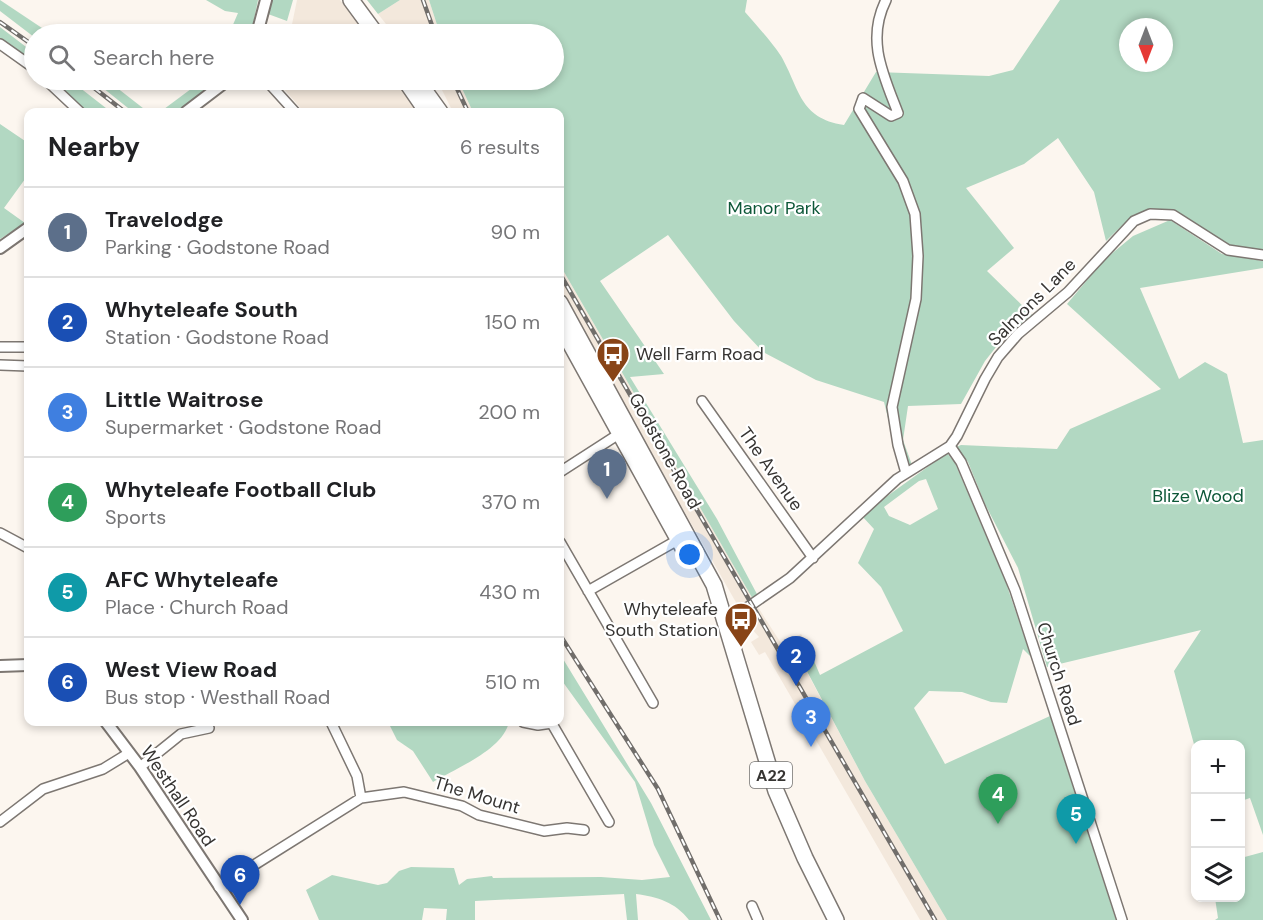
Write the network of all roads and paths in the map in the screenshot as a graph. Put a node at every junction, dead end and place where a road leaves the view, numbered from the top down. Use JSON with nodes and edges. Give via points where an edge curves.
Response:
{"nodes":[{"id":1,"x":266,"y":0,"type":"edge"},
{"id":2,"x":351,"y":0,"type":"edge"},
{"id":3,"x":362,"y":0,"type":"edge"},
{"id":4,"x":886,"y":0,"type":"edge"},
{"id":5,"x":260,"y":24,"type":"edge"},
{"id":6,"x":373,"y":24,"type":"edge"},
{"id":7,"x":376,"y":24,"type":"edge"},
{"id":8,"x":0,"y":44,"type":"edge"},
{"id":9,"x":24,"y":61,"type":"edge"},
{"id":10,"x":57,"y":90,"type":"edge"},
{"id":11,"x":215,"y":90,"type":"edge"},
{"id":12,"x":275,"y":90,"type":"edge"},
{"id":13,"x":412,"y":90,"type":"edge"},
{"id":14,"x":424,"y":90,"type":"edge"},
{"id":15,"x":76,"y":108,"type":"edge"},
{"id":16,"x":191,"y":108,"type":"edge"},
{"id":17,"x":291,"y":108,"type":"edge"},
{"id":18,"x":424,"y":108,"type":"edge"},
{"id":19,"x":437,"y":108,"type":"edge"},
{"id":20,"x":24,"y":231,"type":"edge"},
{"id":21,"x":0,"y":248,"type":"edge"},
{"id":22,"x":1263,"y":255,"type":"edge"},
{"id":23,"x":564,"y":311,"type":"edge"},
{"id":24,"x":564,"y":331,"type":"edge"},
{"id":25,"x":0,"y":347,"type":"edge"},
{"id":26,"x":24,"y":347,"type":"edge"},
{"id":27,"x":0,"y":365,"type":"edge"},
{"id":28,"x":24,"y":366,"type":"edge"},
{"id":29,"x":702,"y":401,"type":"dead end"},
{"id":30,"x":625,"y":430,"type":"junction"},
{"id":31,"x":950,"y":446,"type":"junction"},
{"id":32,"x":564,"y":469,"type":"edge"},
{"id":33,"x":906,"y":473,"type":"junction"},
{"id":34,"x":0,"y":533,"type":"edge"},
{"id":35,"x":683,"y":537,"type":"junction"},
{"id":36,"x":24,"y":546,"type":"edge"},
{"id":37,"x":564,"y":549,"type":"edge"},
{"id":38,"x":813,"y":558,"type":"junction"},
{"id":39,"x":588,"y":591,"type":"junction"},
{"id":40,"x":725,"y":623,"type":"junction"},
{"id":41,"x":24,"y":665,"type":"edge"},
{"id":42,"x":0,"y":666,"type":"edge"},
{"id":43,"x":653,"y":703,"type":"dead end"},
{"id":44,"x":109,"y":726,"type":"edge"},
{"id":45,"x":333,"y":726,"type":"edge"},
{"id":46,"x":553,"y":726,"type":"edge"},
{"id":47,"x":209,"y":728,"type":"dead end"},
{"id":48,"x":129,"y":753,"type":"junction"},
{"id":49,"x":140,"y":767,"type":"junction"},
{"id":50,"x":361,"y":798,"type":"junction"},
{"id":51,"x":0,"y":822,"type":"edge"},
{"id":52,"x":609,"y":822,"type":"dead end"},
{"id":53,"x":584,"y":830,"type":"dead end"},
{"id":54,"x":219,"y":887,"type":"junction"},
{"id":55,"x":752,"y":906,"type":"dead end"},
{"id":56,"x":242,"y":920,"type":"edge"},
{"id":57,"x":758,"y":920,"type":"edge"},
{"id":58,"x":836,"y":920,"type":"edge"},
{"id":59,"x":1122,"y":920,"type":"edge"}],
"edges":[{"from":1,"to":5,"type":"street"},
{"from":2,"to":6,"type":"highway"},
{"from":3,"to":7,"type":"highway"},
{"from":4,"to":33,"type":"street","via":[[876,34],[877,58],[898,113],[891,116],[863,98],[859,109],[903,181],[915,214],[916,299],[892,408]]},
{"from":8,"to":9,"type":"street"},
{"from":10,"to":15,"type":"street"},
{"from":11,"to":16,"type":"street"},
{"from":12,"to":17,"type":"street"},
{"from":13,"to":18,"type":"highway"},
{"from":14,"to":19,"type":"highway"},
{"from":20,"to":21,"type":"street"},
{"from":22,"to":31,"type":"street","name":"Salmons Lane","via":[[1228,250],[1173,214],[1141,216],[998,357]]},
{"from":23,"to":30,"type":"highway","name":"Godstone Road","number":"A22"},
{"from":24,"to":30,"type":"highway","name":"Godstone Road","number":"A22"},
{"from":25,"to":26,"type":"street"},
{"from":27,"to":28,"type":"street"},
{"from":29,"to":38,"type":"street","name":"The Avenue"},
{"from":30,"to":32,"type":"street"},
{"from":30,"to":35,"type":"highway","name":"Godstone Road","number":"A22"},
{"from":31,"to":33,"type":"street","name":"Salmons Lane"},
{"from":31,"to":59,"type":"street","name":"Church Road","via":[[961,462],[1015,591]]},
{"from":33,"to":38,"type":"street","name":"Salmons Lane"},
{"from":34,"to":36,"type":"street"},
{"from":35,"to":39,"type":"street"},
{"from":35,"to":40,"type":"highway","name":"Godstone Road","number":"A22"},
{"from":37,"to":39,"type":"street"},
{"from":38,"to":40,"type":"street","name":"Salmons Lane","via":[[764,598]]},
{"from":39,"to":43,"type":"street"},
{"from":40,"to":58,"type":"highway","name":"Godstone Road","number":"A22","via":[[776,791]]},
{"from":41,"to":42,"type":"street"},
{"from":44,"to":48,"type":"street","name":"Westhall Road"},
{"from":45,"to":50,"type":"street","via":[[357,776]]},
{"from":46,"to":52,"type":"street"},
{"from":47,"to":49,"type":"street","via":[[181,734]]},
{"from":48,"to":49,"type":"street","name":"Westhall Road"},
{"from":48,"to":51,"type":"street","via":[[103,769],[44,789]]},
{"from":49,"to":54,"type":"street","name":"Westhall Road"},
{"from":50,"to":53,"type":"street","name":"The Mount","via":[[404,792],[544,831]]},
{"from":50,"to":54,"type":"street"},
{"from":54,"to":56,"type":"street","name":"Westhall Road"},
{"from":55,"to":57,"type":"street"}]}
